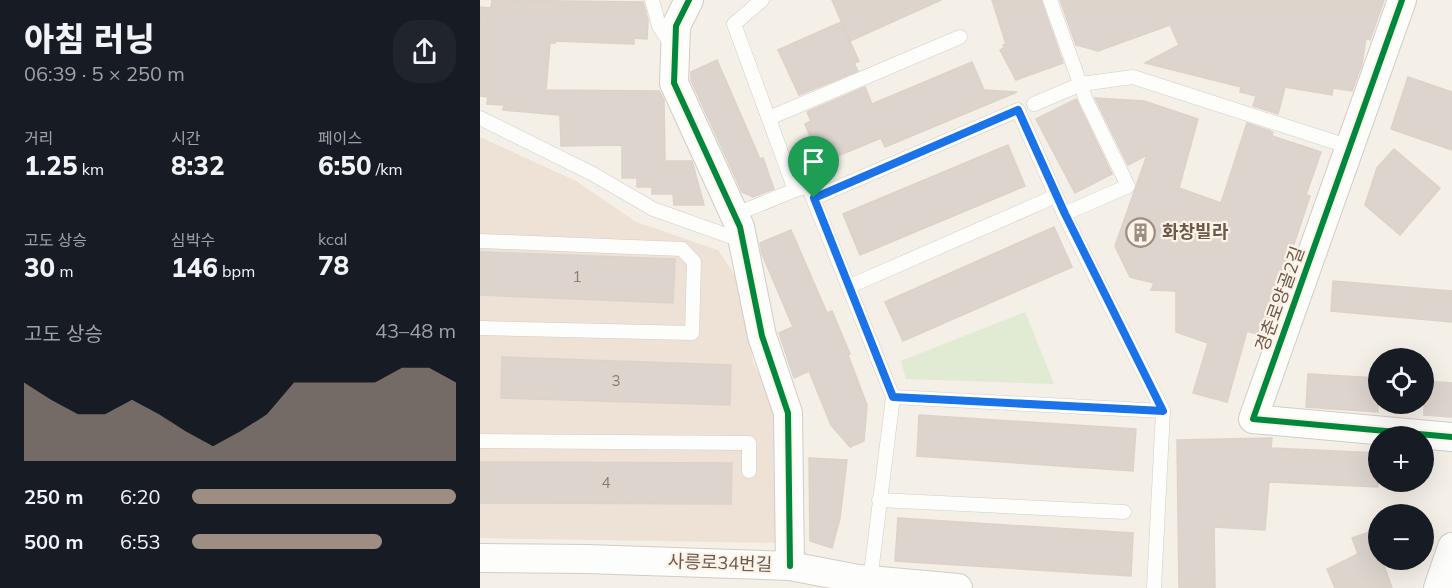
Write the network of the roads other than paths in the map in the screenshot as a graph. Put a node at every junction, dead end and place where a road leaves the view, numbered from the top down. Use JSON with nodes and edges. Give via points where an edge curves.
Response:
{"nodes":[{"id":1,"x":652,"y":0,"type":"edge"},
{"id":2,"x":689,"y":0,"type":"edge"},
{"id":3,"x":762,"y":0,"type":"edge"},
{"id":4,"x":1050,"y":0,"type":"edge"},
{"id":5,"x":1402,"y":0,"type":"edge"},
{"id":6,"x":960,"y":37,"type":"dead end"},
{"id":7,"x":675,"y":50,"type":"junction"},
{"id":8,"x":1081,"y":84,"type":"junction"},
{"id":9,"x":1034,"y":104,"type":"dead end"},
{"id":10,"x":480,"y":118,"type":"edge"},
{"id":11,"x":768,"y":118,"type":"junction"},
{"id":12,"x":1350,"y":147,"type":"junction"},
{"id":13,"x":795,"y":190,"type":"junction"},
{"id":14,"x":1056,"y":196,"type":"junction"},
{"id":15,"x":814,"y":198,"type":"junction"},
{"id":16,"x":1065,"y":214,"type":"junction"},
{"id":17,"x":738,"y":228,"type":"junction"},
{"id":18,"x":480,"y":241,"type":"edge"},
{"id":19,"x":850,"y":286,"type":"junction"},
{"id":20,"x":480,"y":328,"type":"edge"},
{"id":21,"x":893,"y":397,"type":"junction"},
{"id":22,"x":1163,"y":411,"type":"junction"},
{"id":23,"x":1452,"y":437,"type":"edge"},
{"id":24,"x":480,"y":441,"type":"edge"},
{"id":25,"x":749,"y":471,"type":"dead end"},
{"id":26,"x":879,"y":500,"type":"junction"},
{"id":27,"x":1124,"y":512,"type":"dead end"},
{"id":28,"x":1452,"y":547,"type":"edge"},
{"id":29,"x":480,"y":558,"type":"edge"},
{"id":30,"x":790,"y":566,"type":"junction"},
{"id":31,"x":861,"y":583,"type":"edge"},
{"id":32,"x":958,"y":588,"type":"edge"},
{"id":33,"x":1154,"y":588,"type":"edge"},
{"id":34,"x":1438,"y":588,"type":"edge"}],
"edges":[{"from":1,"to":7,"type":"lane","via":[[659,26]]},
{"from":2,"to":7,"type":"street","via":[[676,26]]},
{"from":3,"to":11,"type":"lane","via":[[734,24]]},
{"from":4,"to":8,"type":"lane"},
{"from":5,"to":12,"type":"street","name":"경춘로양골2길"},
{"from":6,"to":11,"type":"lane"},
{"from":7,"to":17,"type":"street","via":[[674,83]]},
{"from":8,"to":9,"type":"lane"},
{"from":8,"to":12,"type":"lane","via":[[1133,77]]},
{"from":8,"to":16,"type":"lane","via":[[1128,186]]},
{"from":10,"to":17,"type":"lane","via":[[593,174],[653,209]]},
{"from":11,"to":13,"type":"lane"},
{"from":12,"to":23,"type":"street","name":"경춘로양골2길","via":[[1253,419]]},
{"from":13,"to":15,"type":"lane","via":[[808,186]]},
{"from":13,"to":17,"type":"lane"},
{"from":14,"to":15,"type":"lane","via":[[1018,110]]},
{"from":14,"to":16,"type":"lane"},
{"from":14,"to":19,"type":"lane"},
{"from":15,"to":19,"type":"lane"},
{"from":16,"to":22,"type":"lane"},
{"from":17,"to":30,"type":"street","via":[[762,336],[788,413]]},
{"from":18,"to":20,"type":"lane","via":[[682,249],[694,262],[692,333]]},
{"from":19,"to":21,"type":"lane"},
{"from":21,"to":22,"type":"lane"},
{"from":21,"to":26,"type":"lane"},
{"from":22,"to":33,"type":"lane"},
{"from":24,"to":25,"type":"lane","via":[[749,443]]},
{"from":26,"to":27,"type":"lane"},
{"from":26,"to":31,"type":"lane"},
{"from":28,"to":34,"type":"street"},
{"from":29,"to":30,"type":"street","name":"사릉로34번길"},
{"from":30,"to":31,"type":"street","name":"사릉로34번길"},
{"from":31,"to":32,"type":"street","name":"사릉로34번길"}]}
